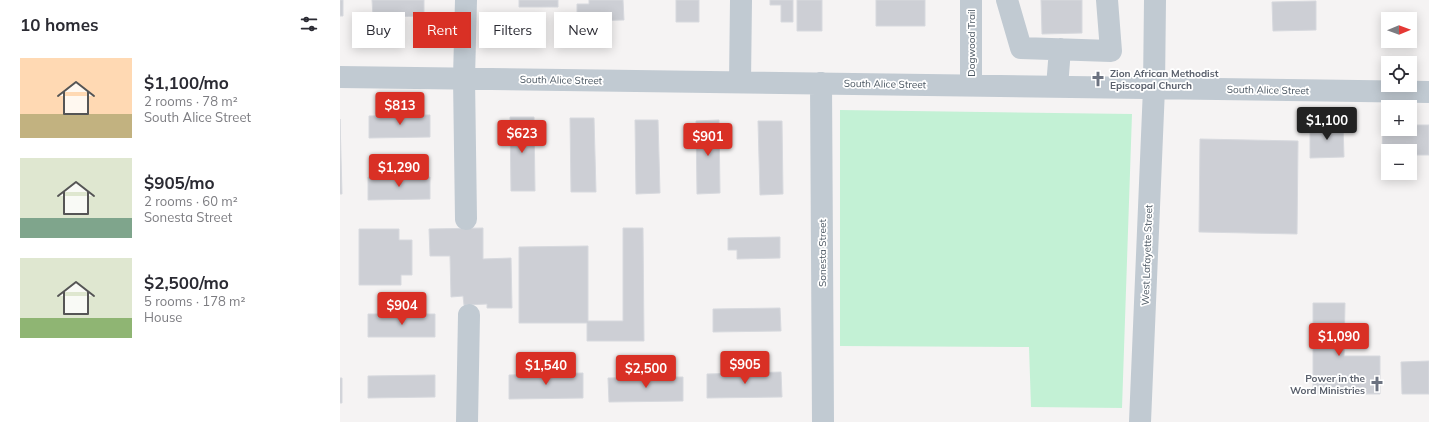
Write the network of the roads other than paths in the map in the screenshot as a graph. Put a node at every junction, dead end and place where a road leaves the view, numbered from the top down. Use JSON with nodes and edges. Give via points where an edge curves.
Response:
{"nodes":[{"id":1,"x":466,"y":0,"type":"edge"},
{"id":2,"x":741,"y":0,"type":"edge"},
{"id":3,"x":971,"y":0,"type":"edge"},
{"id":4,"x":1007,"y":0,"type":"edge"},
{"id":5,"x":1107,"y":0,"type":"edge"},
{"id":6,"x":1155,"y":0,"type":"edge"},
{"id":7,"x":1060,"y":49,"type":"junction"},
{"id":8,"x":340,"y":77,"type":"edge"},
{"id":9,"x":464,"y":78,"type":"junction"},
{"id":10,"x":740,"y":82,"type":"junction"},
{"id":11,"x":821,"y":83,"type":"junction"},
{"id":12,"x":971,"y":85,"type":"junction"},
{"id":13,"x":1057,"y":87,"type":"junction"},
{"id":14,"x":1154,"y":88,"type":"junction"},
{"id":15,"x":1429,"y":92,"type":"edge"},
{"id":16,"x":466,"y":218,"type":"dead end"},
{"id":17,"x":469,"y":315,"type":"dead end"},
{"id":18,"x":467,"y":422,"type":"edge"},
{"id":19,"x":823,"y":422,"type":"edge"},
{"id":20,"x":1140,"y":422,"type":"edge"}],
"edges":[{"from":1,"to":9,"type":"street"},
{"from":2,"to":10,"type":"street"},
{"from":3,"to":12,"type":"street","name":"Dogwood Trail"},
{"from":4,"to":7,"type":"street","via":[[1021,48]]},
{"from":5,"to":7,"type":"street","via":[[1111,51]]},
{"from":6,"to":14,"type":"street","name":"West Lafayette Street"},
{"from":7,"to":13,"type":"street"},
{"from":8,"to":9,"type":"street","name":"South Alice Street"},
{"from":9,"to":10,"type":"street","name":"South Alice Street"},
{"from":9,"to":16,"type":"street"},
{"from":10,"to":11,"type":"street","name":"South Alice Street"},
{"from":11,"to":12,"type":"street","name":"South Alice Street"},
{"from":11,"to":19,"type":"street","name":"Sonesta Street"},
{"from":12,"to":13,"type":"street","name":"South Alice Street"},
{"from":13,"to":14,"type":"street","name":"South Alice Street"},
{"from":14,"to":15,"type":"street","name":"South Alice Street"},
{"from":14,"to":20,"type":"street","name":"West Lafayette Street"},
{"from":17,"to":18,"type":"street"}]}
